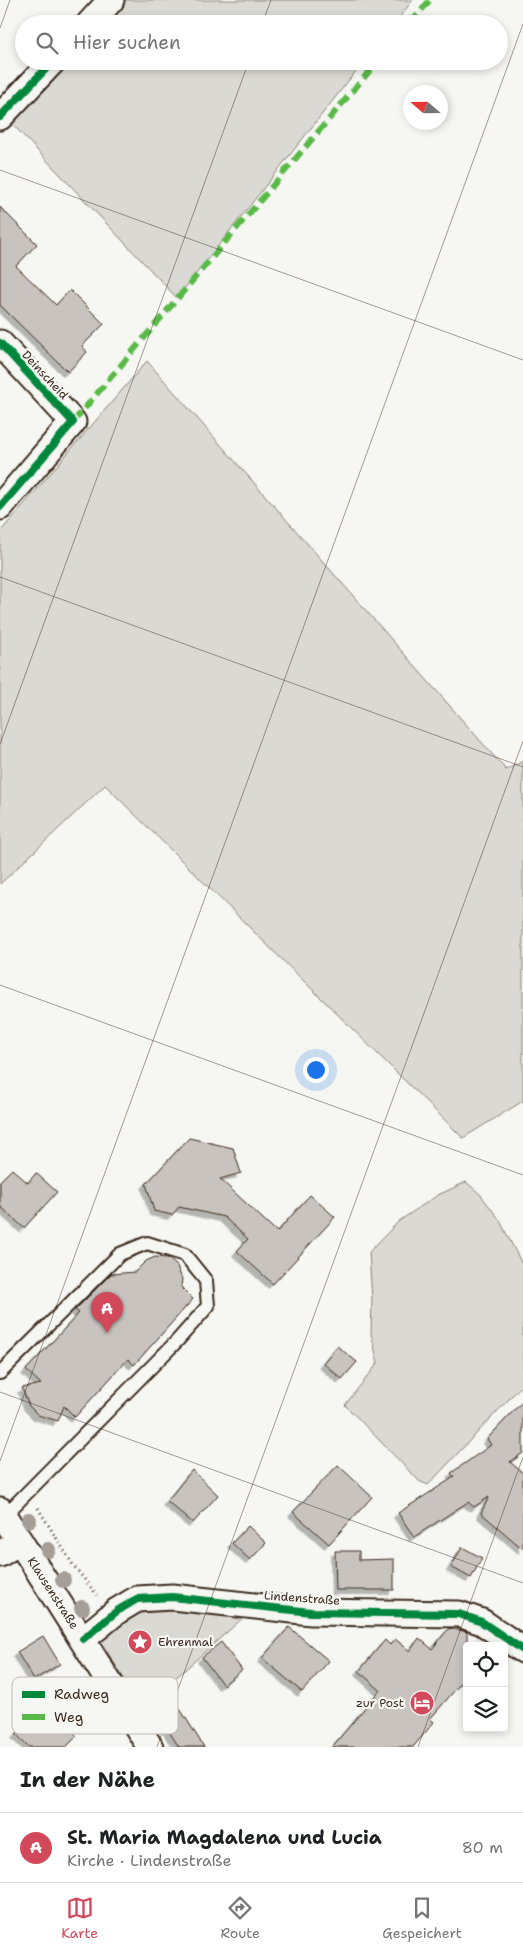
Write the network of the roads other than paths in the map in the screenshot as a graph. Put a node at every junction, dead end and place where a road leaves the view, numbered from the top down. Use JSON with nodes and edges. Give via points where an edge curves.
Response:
{"nodes":[{"id":1,"x":111,"y":0,"type":"edge"},
{"id":2,"x":97,"y":15,"type":"edge"},
{"id":3,"x":45,"y":70,"type":"edge"},
{"id":4,"x":0,"y":117,"type":"edge"},
{"id":5,"x":0,"y":343,"type":"edge"},
{"id":6,"x":0,"y":507,"type":"edge"},
{"id":7,"x":0,"y":1373,"type":"edge"},
{"id":8,"x":2,"y":1513,"type":"edge"},
{"id":9,"x":10,"y":1548,"type":"edge"},
{"id":10,"x":83,"y":1639,"type":"junction"},
{"id":11,"x":523,"y":1650,"type":"edge"},
{"id":12,"x":107,"y":1677,"type":"edge"},
{"id":13,"x":142,"y":1734,"type":"edge"},
{"id":14,"x":150,"y":1747,"type":"edge"}],
"edges":[{"from":1,"to":2,"type":"street"},
{"from":3,"to":4,"type":"street"},
{"from":5,"to":6,"type":"street","name":"Deinscheid","via":[[73,422]]},
{"from":7,"to":8,"type":"lane","via":[[120,1254],[147,1243],[185,1255],[206,1281],[208,1306],[28,1492]]},
{"from":8,"to":9,"type":"street"},
{"from":9,"to":10,"type":"street","name":"Klausenstraße"},
{"from":10,"to":11,"type":"street","name":"Lindenstraße","via":[[137,1599],[172,1597],[311,1612],[459,1614],[482,1622]]},
{"from":10,"to":12,"type":"street","name":"Klausenstraße"},
{"from":13,"to":14,"type":"street","name":"Klausenstraße"}]}
